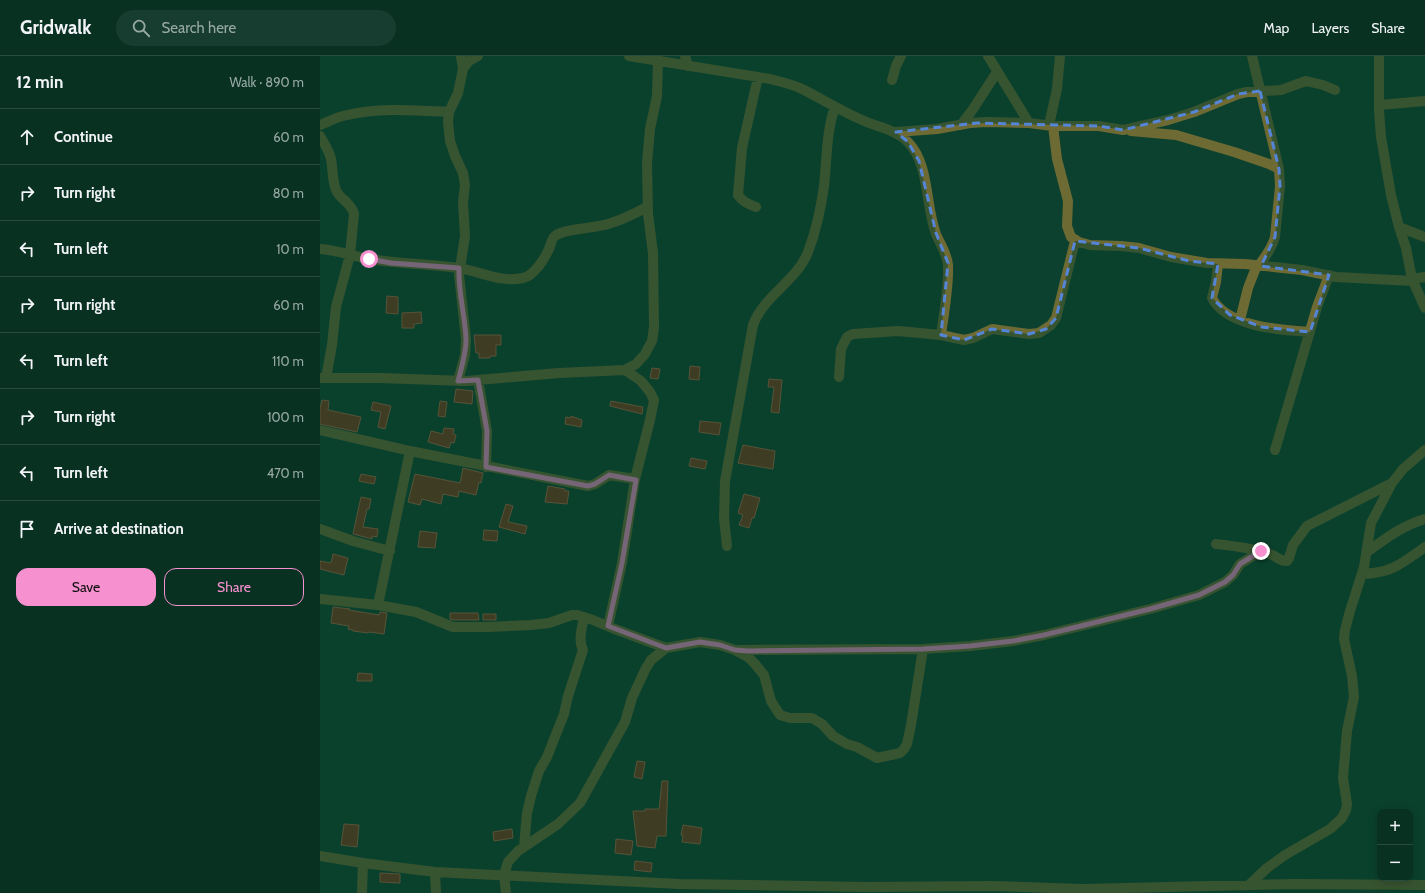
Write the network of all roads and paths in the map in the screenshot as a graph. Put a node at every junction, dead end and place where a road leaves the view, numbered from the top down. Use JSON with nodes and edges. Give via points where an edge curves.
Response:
{"nodes":[{"id":1,"x":461,"y":56,"type":"edge"},
{"id":2,"x":478,"y":56,"type":"edge"},
{"id":3,"x":629,"y":56,"type":"edge"},
{"id":4,"x":685,"y":56,"type":"edge"},
{"id":5,"x":901,"y":56,"type":"edge"},
{"id":6,"x":988,"y":56,"type":"edge"},
{"id":7,"x":1060,"y":56,"type":"edge"},
{"id":8,"x":1252,"y":56,"type":"edge"},
{"id":9,"x":1379,"y":56,"type":"edge"},
{"id":10,"x":658,"y":61,"type":"junction"},
{"id":11,"x":688,"y":66,"type":"junction"},
{"id":12,"x":463,"y":69,"type":"junction"},
{"id":13,"x":997,"y":72,"type":"junction"},
{"id":14,"x":758,"y":77,"type":"junction"},
{"id":15,"x":892,"y":80,"type":"dead end"},
{"id":16,"x":1335,"y":90,"type":"dead end"},
{"id":17,"x":1260,"y":91,"type":"junction"},
{"id":18,"x":1425,"y":101,"type":"edge"},
{"id":19,"x":1379,"y":105,"type":"junction"},
{"id":20,"x":835,"y":107,"type":"junction"},
{"id":21,"x":449,"y":112,"type":"junction"},
{"id":22,"x":1029,"y":123,"type":"junction"},
{"id":23,"x":961,"y":124,"type":"junction"},
{"id":24,"x":320,"y":125,"type":"edge"},
{"id":25,"x":1051,"y":126,"type":"junction"},
{"id":26,"x":1123,"y":130,"type":"junction"},
{"id":27,"x":896,"y":132,"type":"junction"},
{"id":28,"x":320,"y":136,"type":"edge"},
{"id":29,"x":1279,"y":170,"type":"junction"},
{"id":30,"x":647,"y":207,"type":"junction"},
{"id":31,"x":756,"y":207,"type":"dead end"},
{"id":32,"x":1399,"y":227,"type":"junction"},
{"id":33,"x":1425,"y":237,"type":"edge"},
{"id":34,"x":1075,"y":240,"type":"junction"},
{"id":35,"x":320,"y":249,"type":"edge"},
{"id":36,"x":350,"y":255,"type":"junction"},
{"id":37,"x":1218,"y":264,"type":"junction"},
{"id":38,"x":1258,"y":265,"type":"junction"},
{"id":39,"x":459,"y":268,"type":"junction"},
{"id":40,"x":1329,"y":275,"type":"junction"},
{"id":41,"x":1425,"y":277,"type":"edge"},
{"id":42,"x":1413,"y":280,"type":"junction"},
{"id":43,"x":1425,"y":308,"type":"edge"},
{"id":44,"x":1240,"y":320,"type":"junction"},
{"id":45,"x":1310,"y":332,"type":"junction"},
{"id":46,"x":941,"y":334,"type":"junction"},
{"id":47,"x":625,"y":370,"type":"junction"},
{"id":48,"x":839,"y":377,"type":"dead end"},
{"id":49,"x":323,"y":378,"type":"edge"},
{"id":50,"x":478,"y":380,"type":"junction"},
{"id":51,"x":458,"y":381,"type":"junction"},
{"id":52,"x":320,"y":430,"type":"edge"},
{"id":53,"x":1275,"y":450,"type":"dead end"},
{"id":54,"x":1425,"y":450,"type":"edge"},
{"id":55,"x":410,"y":451,"type":"junction"},
{"id":56,"x":486,"y":467,"type":"junction"},
{"id":57,"x":636,"y":480,"type":"junction"},
{"id":58,"x":1392,"y":483,"type":"junction"},
{"id":59,"x":1425,"y":519,"type":"edge"},
{"id":60,"x":320,"y":529,"type":"edge"},
{"id":61,"x":1216,"y":544,"type":"dead end"},
{"id":62,"x":727,"y":546,"type":"dead end"},
{"id":63,"x":1425,"y":547,"type":"edge"},
{"id":64,"x":390,"y":551,"type":"junction"},
{"id":65,"x":1261,"y":551,"type":"junction"},
{"id":66,"x":1367,"y":552,"type":"junction"},
{"id":67,"x":1362,"y":574,"type":"junction"},
{"id":68,"x":320,"y":599,"type":"edge"},
{"id":69,"x":378,"y":605,"type":"junction"},
{"id":70,"x":584,"y":617,"type":"junction"},
{"id":71,"x":608,"y":626,"type":"junction"},
{"id":72,"x":666,"y":648,"type":"junction"},
{"id":73,"x":923,"y":649,"type":"junction"},
{"id":74,"x":735,"y":650,"type":"junction"},
{"id":75,"x":524,"y":847,"type":"junction"},
{"id":76,"x":320,"y":856,"type":"edge"},
{"id":77,"x":363,"y":863,"type":"junction"},
{"id":78,"x":436,"y":872,"type":"junction"},
{"id":79,"x":504,"y":875,"type":"junction"},
{"id":80,"x":745,"y":884,"type":"junction"},
{"id":81,"x":1249,"y":885,"type":"junction"},
{"id":82,"x":1425,"y":885,"type":"edge"},
{"id":83,"x":679,"y":888,"type":"edge"},
{"id":84,"x":841,"y":889,"type":"edge"},
{"id":85,"x":1128,"y":890,"type":"edge"},
{"id":86,"x":901,"y":891,"type":"edge"},
{"id":87,"x":362,"y":893,"type":"edge"},
{"id":88,"x":436,"y":893,"type":"edge"},
{"id":89,"x":506,"y":893,"type":"edge"},
{"id":90,"x":758,"y":893,"type":"edge"}],
"edges":[{"from":1,"to":12,"type":"street"},
{"from":2,"to":12,"type":"street","via":[[469,61]]},
{"from":3,"to":10,"type":"street"},
{"from":4,"to":11,"type":"street"},
{"from":5,"to":15,"type":"street"},
{"from":6,"to":13,"type":"street"},
{"from":7,"to":25,"type":"street","via":[[1058,90]]},
{"from":8,"to":17,"type":"street"},
{"from":9,"to":19,"type":"street"},
{"from":10,"to":11,"type":"street"},
{"from":10,"to":30,"type":"street","via":[[657,96],[650,129],[647,164]]},
{"from":11,"to":14,"type":"street"},
{"from":12,"to":21,"type":"street","via":[[458,93]]},
{"from":13,"to":22,"type":"street"},
{"from":13,"to":23,"type":"street"},
{"from":14,"to":20,"type":"street","via":[[801,89]]},
{"from":14,"to":31,"type":"street","via":[[742,148],[738,194],[741,200]]},
{"from":16,"to":17,"type":"street","via":[[1306,81],[1281,90]]},
{"from":17,"to":26,"type":"street","via":[[1238,94],[1194,112]]},
{"from":17,"to":29,"type":"street"},
{"from":18,"to":19,"type":"street"},
{"from":19,"to":32,"type":"street","via":[[1382,144]]},
{"from":20,"to":27,"type":"street"},
{"from":20,"to":62,"type":"street","via":[[829,133],[824,187],[808,252],[800,268],[762,308],[753,325],[725,481],[724,518]]},
{"from":21,"to":24,"type":"street","via":[[400,109],[375,111],[343,116]]},
{"from":21,"to":39,"type":"street","via":[[450,141],[465,185],[462,202],[464,236]]},
{"from":22,"to":23,"type":"street"},
{"from":22,"to":25,"type":"street"},
{"from":23,"to":27,"type":"street","via":[[937,129]]},
{"from":25,"to":26,"type":"street","via":[[1099,126]]},
{"from":25,"to":34,"type":"street","via":[[1068,201],[1067,226]]},
{"from":26,"to":29,"type":"street","via":[[1176,135],[1240,154]]},
{"from":27,"to":46,"type":"street","via":[[908,142],[919,161],[926,184],[930,213],[948,263]]},
{"from":28,"to":36,"type":"street","via":[[330,156],[336,190],[354,214]]},
{"from":29,"to":38,"type":"street","via":[[1275,236],[1267,255]]},
{"from":30,"to":39,"type":"street","via":[[608,224],[556,234],[540,264],[524,278],[497,278]]},
{"from":30,"to":47,"type":"street","via":[[653,253],[654,327],[652,341],[645,354],[636,364]]},
{"from":32,"to":33,"type":"street"},
{"from":32,"to":42,"type":"street"},
{"from":34,"to":37,"type":"street","via":[[1090,245],[1139,248],[1177,258]]},
{"from":34,"to":46,"type":"street","via":[[1056,318],[1046,329],[1029,334],[992,329],[964,340]]},
{"from":35,"to":36,"type":"street"},
{"from":36,"to":39,"type":"street","via":[[391,263]]},
{"from":36,"to":49,"type":"street","via":[[336,307],[332,345]]},
{"from":37,"to":38,"type":"street"},
{"from":37,"to":44,"type":"street","via":[[1212,298],[1220,307]]},
{"from":38,"to":40,"type":"street"},
{"from":38,"to":44,"type":"street","via":[[1248,288]]},
{"from":39,"to":51,"type":"street","via":[[466,339],[465,355]]},
{"from":40,"to":42,"type":"street"},
{"from":40,"to":45,"type":"street"},
{"from":41,"to":42,"type":"street"},
{"from":42,"to":43,"type":"street"},
{"from":44,"to":45,"type":"street","via":[[1262,327]]},
{"from":45,"to":53,"type":"street"},
{"from":46,"to":48,"type":"street","via":[[898,330],[853,334],[847,337],[843,345]]},
{"from":47,"to":50,"type":"street"},
{"from":47,"to":57,"type":"street","via":[[641,381],[654,400]]},
{"from":49,"to":51,"type":"street"},
{"from":50,"to":51,"type":"street"},
{"from":50,"to":56,"type":"street","via":[[487,431]]},
{"from":52,"to":55,"type":"street"},
{"from":54,"to":58,"type":"street"},
{"from":55,"to":56,"type":"street"},
{"from":55,"to":64,"type":"street"},
{"from":56,"to":57,"type":"street","via":[[588,486],[609,475]]},
{"from":57,"to":71,"type":"street"},
{"from":58,"to":65,"type":"street","via":[[1307,526],[1293,545],[1287,561]]},
{"from":58,"to":66,"type":"street","via":[[1371,523]]},
{"from":59,"to":66,"type":"street","via":[[1414,522]]},
{"from":60,"to":64,"type":"street"},
{"from":61,"to":65,"type":"street"},
{"from":63,"to":67,"type":"street","via":[[1393,569],[1378,574]]},
{"from":64,"to":69,"type":"street"},
{"from":65,"to":73,"type":"street","via":[[1240,564],[1225,582],[1199,595],[1044,635],[970,646]]},
{"from":66,"to":67,"type":"street"},
{"from":67,"to":81,"type":"street","via":[[1344,640],[1354,697],[1347,731],[1343,778],[1346,810],[1342,818],[1330,829],[1285,855]]},
{"from":68,"to":69,"type":"street"},
{"from":69,"to":70,"type":"street","via":[[416,612],[454,627],[523,626],[549,624],[572,615]]},
{"from":70,"to":71,"type":"street"},
{"from":70,"to":75,"type":"street","via":[[581,636],[583,650],[564,714],[531,796]]},
{"from":71,"to":72,"type":"street"},
{"from":72,"to":74,"type":"street","via":[[700,642]]},
{"from":72,"to":75,"type":"street","via":[[651,660],[644,670],[625,722],[580,803],[558,824]]},
{"from":73,"to":74,"type":"street"},
{"from":73,"to":74,"type":"street","via":[[907,744],[900,753],[877,758],[833,736],[812,718],[790,718],[780,715],[771,701],[764,675],[748,657]]},
{"from":75,"to":79,"type":"street","via":[[508,862]]},
{"from":76,"to":77,"type":"street"},
{"from":77,"to":78,"type":"street"},
{"from":77,"to":87,"type":"street"},
{"from":78,"to":79,"type":"street"},
{"from":78,"to":88,"type":"street"},
{"from":79,"to":83,"type":"street"},
{"from":79,"to":89,"type":"street"},
{"from":80,"to":83,"type":"street"},
{"from":80,"to":84,"type":"street"},
{"from":80,"to":90,"type":"street"},
{"from":81,"to":82,"type":"street"},
{"from":81,"to":85,"type":"street"},
{"from":84,"to":86,"type":"street"},
{"from":85,"to":86,"type":"street","via":[[992,886]]}]}
